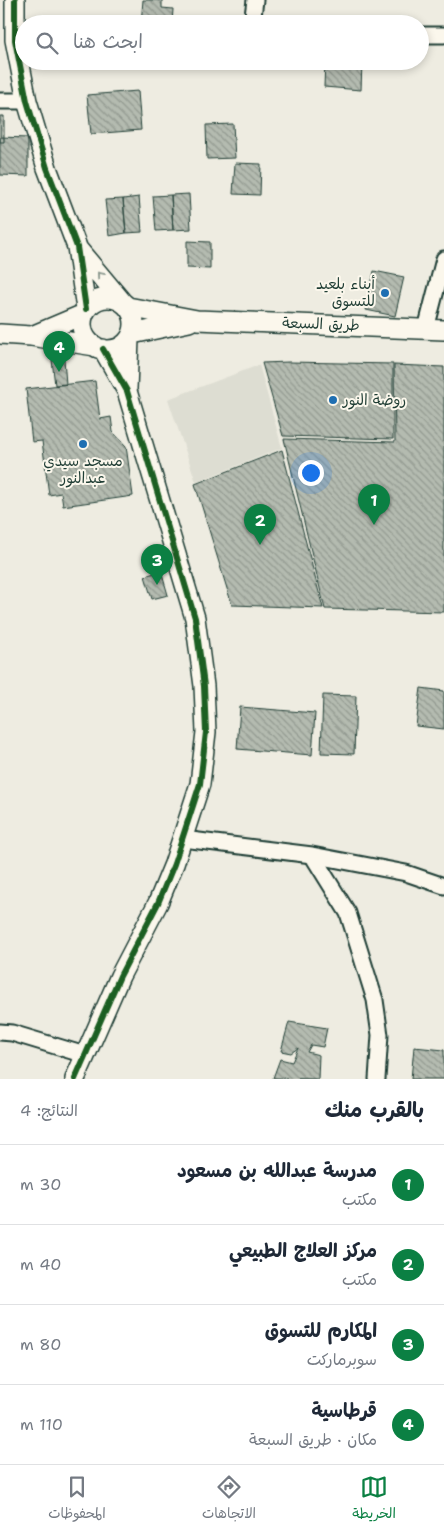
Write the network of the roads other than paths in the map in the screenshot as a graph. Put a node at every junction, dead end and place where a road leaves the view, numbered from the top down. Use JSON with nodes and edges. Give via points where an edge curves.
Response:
{"nodes":[{"id":1,"x":15,"y":0,"type":"edge"},
{"id":2,"x":255,"y":0,"type":"edge"},
{"id":3,"x":17,"y":15,"type":"edge"},
{"id":4,"x":253,"y":15,"type":"edge"},
{"id":5,"x":429,"y":35,"type":"edge"},
{"id":6,"x":444,"y":35,"type":"edge"},
{"id":7,"x":23,"y":70,"type":"edge"},
{"id":8,"x":0,"y":101,"type":"edge"},
{"id":9,"x":27,"y":101,"type":"junction"},
{"id":10,"x":77,"y":247,"type":"junction"},
{"id":11,"x":444,"y":259,"type":"edge"},
{"id":12,"x":125,"y":305,"type":"junction"},
{"id":13,"x":85,"y":312,"type":"junction"},
{"id":14,"x":197,"y":320,"type":"junction"},
{"id":15,"x":435,"y":329,"type":"edge"},
{"id":16,"x":0,"y":334,"type":"edge"},
{"id":17,"x":31,"y":336,"type":"junction"},
{"id":18,"x":130,"y":336,"type":"junction"},
{"id":19,"x":99,"y":348,"type":"junction"},
{"id":20,"x":127,"y":391,"type":"junction"},
{"id":21,"x":183,"y":840,"type":"junction"},
{"id":22,"x":312,"y":855,"type":"junction"},
{"id":23,"x":444,"y":886,"type":"edge"},
{"id":24,"x":0,"y":1032,"type":"edge"},
{"id":25,"x":85,"y":1055,"type":"junction"},
{"id":26,"x":75,"y":1079,"type":"edge"},
{"id":27,"x":377,"y":1079,"type":"edge"}],
"edges":[{"from":1,"to":3,"type":"street"},
{"from":2,"to":4,"type":"street"},
{"from":5,"to":6,"type":"street"},
{"from":7,"to":9,"type":"street"},
{"from":8,"to":9,"type":"street"},
{"from":9,"to":10,"type":"street","via":[[47,168]]},
{"from":12,"to":10,"type":"street","one_way":true},
{"from":10,"to":13,"type":"street"},
{"from":11,"to":15,"type":"street"},
{"from":12,"to":13,"type":"street","via":[[116,299],[99,299]]},
{"from":12,"to":14,"type":"street"},
{"from":12,"to":18,"type":"street","via":[[134,320]]},
{"from":13,"to":17,"type":"street"},
{"from":13,"to":19,"type":"street","via":[[82,329]]},
{"from":14,"to":15,"type":"street","name":"طريق السبعة"},
{"from":14,"to":18,"type":"street"},
{"from":16,"to":17,"type":"street"},
{"from":17,"to":19,"type":"street"},
{"from":18,"to":19,"type":"street","via":[[118,348]]},
{"from":18,"to":20,"type":"street"},
{"from":19,"to":20,"type":"street"},
{"from":20,"to":21,"type":"street","via":[[194,618],[204,686],[206,732],[200,784]]},
{"from":21,"to":22,"type":"street"},
{"from":21,"to":25,"type":"street","via":[[158,903],[120,976]]},
{"from":22,"to":23,"type":"street","via":[[406,873]]},
{"from":22,"to":27,"type":"street","via":[[348,913],[375,1000],[380,1034]]},
{"from":24,"to":25,"type":"street"},
{"from":25,"to":26,"type":"street"}]}
